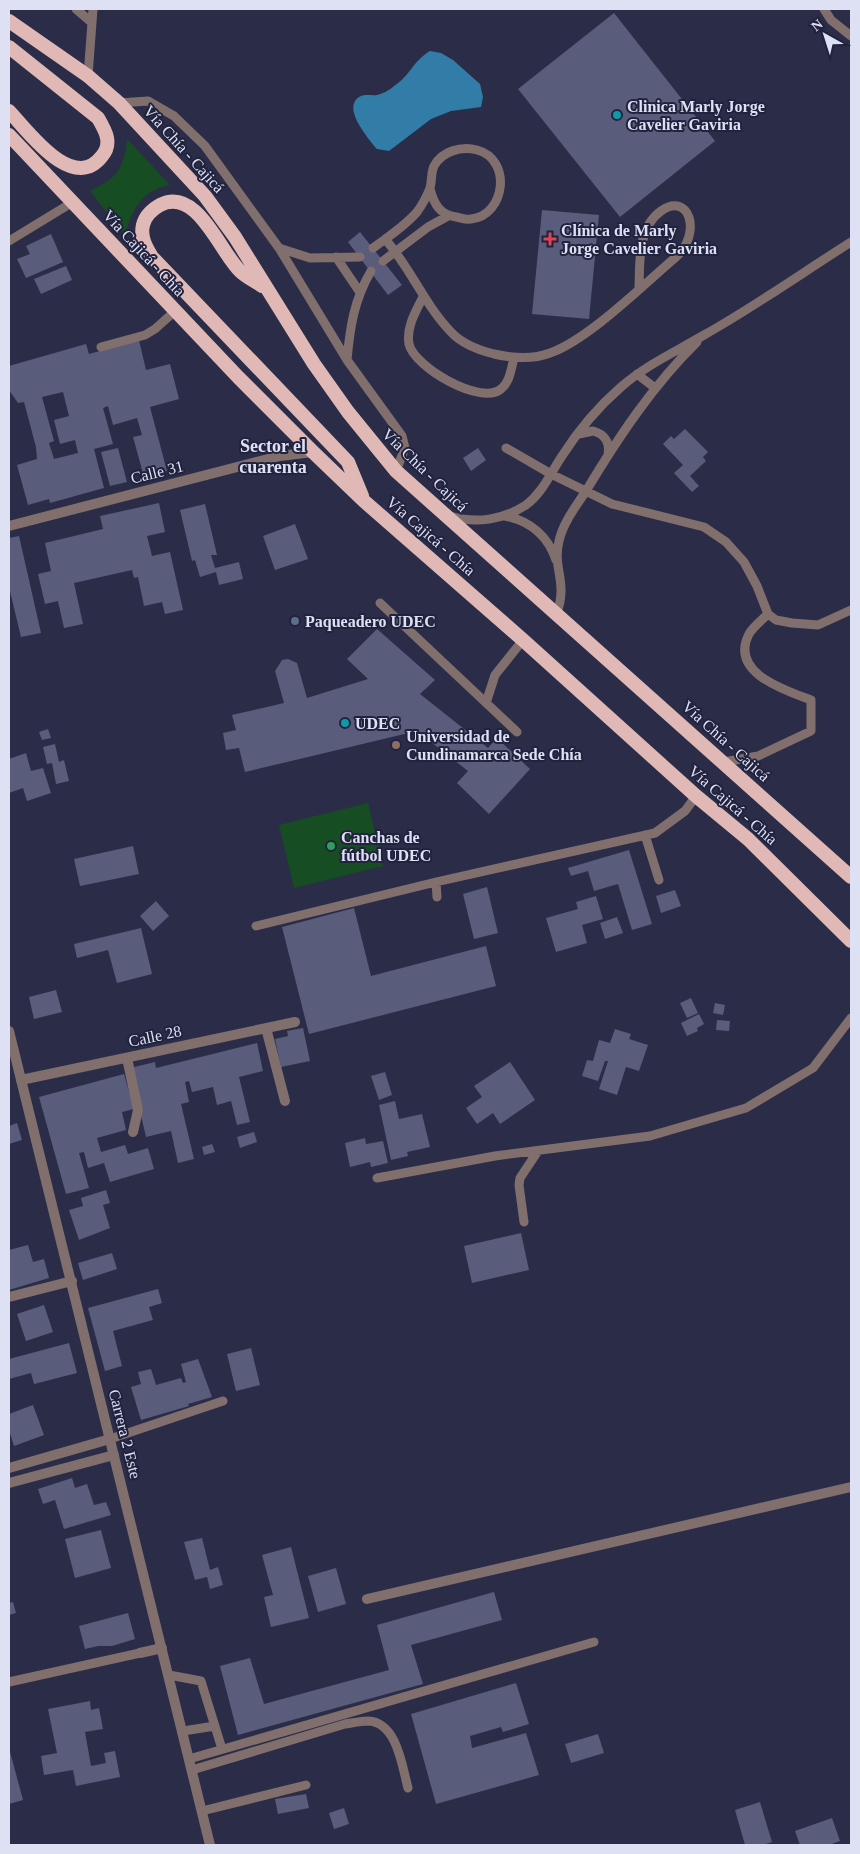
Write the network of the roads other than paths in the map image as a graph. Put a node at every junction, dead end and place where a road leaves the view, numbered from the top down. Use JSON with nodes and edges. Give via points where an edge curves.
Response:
{"nodes":[{"id":1,"x":76,"y":9,"type":"edge"},
{"id":2,"x":93,"y":9,"type":"edge"},
{"id":3,"x":824,"y":9,"type":"edge"},
{"id":4,"x":9,"y":21,"type":"edge"},
{"id":5,"x":90,"y":21,"type":"junction"},
{"id":6,"x":851,"y":36,"type":"edge"},
{"id":7,"x":9,"y":47,"type":"edge"},
{"id":8,"x":88,"y":76,"type":"junction"},
{"id":9,"x":119,"y":103,"type":"junction"},
{"id":10,"x":9,"y":111,"type":"edge"},
{"id":11,"x":9,"y":134,"type":"edge"},
{"id":12,"x":430,"y":189,"type":"junction"},
{"id":13,"x":72,"y":202,"type":"junction"},
{"id":14,"x":448,"y":216,"type":"junction"},
{"id":15,"x":385,"y":239,"type":"junction"},
{"id":16,"x":9,"y":242,"type":"edge"},
{"id":17,"x":851,"y":242,"type":"edge"},
{"id":18,"x":279,"y":248,"type":"junction"},
{"id":19,"x":373,"y":248,"type":"dead end"},
{"id":20,"x":396,"y":251,"type":"junction"},
{"id":21,"x":360,"y":257,"type":"dead end"},
{"id":22,"x":336,"y":258,"type":"junction"},
{"id":23,"x":383,"y":261,"type":"dead end"},
{"id":24,"x":371,"y":271,"type":"dead end"},
{"id":25,"x":639,"y":288,"type":"junction"},
{"id":26,"x":267,"y":289,"type":"junction"},
{"id":27,"x":359,"y":291,"type":"junction"},
{"id":28,"x":423,"y":297,"type":"junction"},
{"id":29,"x":175,"y":311,"type":"junction"},
{"id":30,"x":703,"y":335,"type":"junction"},
{"id":31,"x":101,"y":347,"type":"dead end"},
{"id":32,"x":514,"y":358,"type":"junction"},
{"id":33,"x":347,"y":360,"type":"junction"},
{"id":34,"x":637,"y":374,"type":"junction"},
{"id":35,"x":655,"y":388,"type":"junction"},
{"id":36,"x":574,"y":439,"type":"junction"},
{"id":37,"x":506,"y":448,"type":"dead end"},
{"id":38,"x":313,"y":452,"type":"junction"},
{"id":39,"x":605,"y":460,"type":"junction"},
{"id":40,"x":396,"y":471,"type":"junction"},
{"id":41,"x":551,"y":474,"type":"junction"},
{"id":42,"x":585,"y":492,"type":"junction"},
{"id":43,"x":364,"y":501,"type":"junction"},
{"id":44,"x":445,"y":514,"type":"junction"},
{"id":45,"x":504,"y":516,"type":"junction"},
{"id":46,"x":9,"y":526,"type":"edge"},
{"id":47,"x":556,"y":561,"type":"junction"},
{"id":48,"x":380,"y":602,"type":"dead end"},
{"id":49,"x":851,"y":610,"type":"edge"},
{"id":50,"x":768,"y":614,"type":"junction"},
{"id":51,"x":556,"y":615,"type":"junction"},
{"id":52,"x":523,"y":640,"type":"junction"},
{"id":53,"x":486,"y":703,"type":"junction"},
{"id":54,"x":517,"y":732,"type":"dead end"},
{"id":55,"x":724,"y":762,"type":"junction"},
{"id":56,"x":696,"y":796,"type":"junction"},
{"id":57,"x":645,"y":835,"type":"junction"},
{"id":58,"x":851,"y":878,"type":"edge"},
{"id":59,"x":659,"y":880,"type":"dead end"},
{"id":60,"x":436,"y":882,"type":"junction"},
{"id":61,"x":437,"y":897,"type":"dead end"},
{"id":62,"x":256,"y":926,"type":"dead end"},
{"id":63,"x":851,"y":942,"type":"edge"},
{"id":64,"x":851,"y":1018,"type":"edge"},
{"id":65,"x":295,"y":1022,"type":"dead end"},
{"id":66,"x":266,"y":1028,"type":"junction"},
{"id":67,"x":9,"y":1031,"type":"edge"},
{"id":68,"x":12,"y":1054,"type":"edge"},
{"id":69,"x":127,"y":1058,"type":"junction"},
{"id":70,"x":21,"y":1080,"type":"junction"},
{"id":71,"x":285,"y":1101,"type":"dead end"},
{"id":72,"x":133,"y":1132,"type":"dead end"},
{"id":73,"x":538,"y":1151,"type":"junction"},
{"id":74,"x":377,"y":1178,"type":"dead end"},
{"id":75,"x":524,"y":1222,"type":"dead end"},
{"id":76,"x":72,"y":1281,"type":"junction"},
{"id":77,"x":9,"y":1297,"type":"edge"},
{"id":78,"x":223,"y":1402,"type":"dead end"},
{"id":79,"x":110,"y":1439,"type":"junction"},
{"id":80,"x":114,"y":1455,"type":"junction"},
{"id":81,"x":9,"y":1468,"type":"edge"},
{"id":82,"x":9,"y":1483,"type":"edge"},
{"id":83,"x":851,"y":1487,"type":"edge"},
{"id":84,"x":367,"y":1599,"type":"dead end"},
{"id":85,"x":594,"y":1642,"type":"dead end"},
{"id":86,"x":162,"y":1648,"type":"junction"},
{"id":87,"x":140,"y":1653,"type":"joint"},
{"id":88,"x":169,"y":1675,"type":"junction"},
{"id":89,"x":9,"y":1682,"type":"edge"},
{"id":90,"x":215,"y":1726,"type":"junction"},
{"id":91,"x":183,"y":1731,"type":"junction"},
{"id":92,"x":222,"y":1749,"type":"junction"},
{"id":93,"x":189,"y":1758,"type":"junction"},
{"id":94,"x":192,"y":1770,"type":"junction"},
{"id":95,"x":306,"y":1785,"type":"dead end"},
{"id":96,"x":408,"y":1788,"type":"dead end"},
{"id":97,"x":202,"y":1810,"type":"junction"},
{"id":98,"x":210,"y":1845,"type":"edge"}],
"edges":[{"from":1,"to":5,"type":"lane"},
{"from":2,"to":5,"type":"lane"},
{"from":3,"to":6,"type":"lane","via":[[831,20]]},
{"from":4,"to":8,"type":"highway","name":"Vía Chía - Cajicá"},
{"from":5,"to":8,"type":"lane"},
{"from":7,"to":10,"type":"highway","via":[[98,118],[106,132],[106,151],[85,168],[68,166],[57,160]]},
{"from":8,"to":9,"type":"highway","name":"Vía Chía - Cajicá"},
{"from":9,"to":18,"type":"lane","via":[[148,101],[174,116],[205,146]]},
{"from":9,"to":26,"type":"highway","name":"Vía Chía - Cajicá","via":[[205,196]]},
{"from":11,"to":13,"type":"highway","name":"Vía Cajicá - Chía"},
{"from":12,"to":14,"type":"lane","via":[[436,204]]},
{"from":12,"to":14,"type":"lane","via":[[434,167],[442,156],[467,148],[491,158],[501,182],[500,195],[493,207],[470,220]]},
{"from":12,"to":15,"type":"lane","via":[[417,212]]},
{"from":13,"to":16,"type":"lane"},
{"from":13,"to":29,"type":"highway","name":"Vía Cajicá - Chía"},
{"from":14,"to":20,"type":"lane"},
{"from":15,"to":19,"type":"lane"},
{"from":15,"to":20,"type":"lane"},
{"from":17,"to":30,"type":"lane"},
{"from":18,"to":22,"type":"lane","via":[[310,258]]},
{"from":18,"to":33,"type":"lane"},
{"from":20,"to":23,"type":"lane"},
{"from":20,"to":28,"type":"lane"},
{"from":21,"to":22,"type":"lane"},
{"from":22,"to":27,"type":"lane"},
{"from":24,"to":27,"type":"lane"},
{"from":25,"to":25,"type":"lane","via":[[681,253],[689,239],[691,222],[686,211],[677,206],[667,207],[658,213],[644,234]]},
{"from":25,"to":32,"type":"lane","via":[[573,342],[549,354]]},
{"from":26,"to":40,"type":"highway","name":"Vía Chía - Cajicá","via":[[348,412]]},
{"from":26,"to":43,"type":"highway","via":[[240,271],[198,213],[188,206],[174,202],[161,204],[143,225],[143,240],[152,257],[348,462]]},
{"from":27,"to":33,"type":"lane","via":[[350,321]]},
{"from":28,"to":32,"type":"lane","via":[[451,332],[467,344]]},
{"from":28,"to":32,"type":"lane","via":[[412,321],[408,341],[410,349],[437,376],[465,388],[492,393],[507,382]]},
{"from":29,"to":31,"type":"lane","via":[[145,335]]},
{"from":29,"to":38,"type":"highway","name":"Vía Cajicá - Chía"},
{"from":30,"to":34,"type":"lane","via":[[669,352]]},
{"from":30,"to":35,"type":"lane"},
{"from":33,"to":40,"type":"lane","via":[[402,436],[405,448]]},
{"from":34,"to":35,"type":"lane"},
{"from":34,"to":36,"type":"lane","via":[[603,404]]},
{"from":35,"to":39,"type":"lane"},
{"from":36,"to":39,"type":"lane","via":[[582,432],[598,432],[608,444]]},
{"from":36,"to":41,"type":"lane"},
{"from":37,"to":41,"type":"lane"},
{"from":38,"to":43,"type":"highway","name":"Vía Cajicá - Chía"},
{"from":38,"to":46,"type":"street","name":"Calle 31","via":[[280,456]]},
{"from":39,"to":42,"type":"lane"},
{"from":40,"to":44,"type":"highway","name":"Vía Chía - Cajicá"},
{"from":41,"to":42,"type":"lane"},
{"from":41,"to":45,"type":"lane","via":[[533,499]]},
{"from":42,"to":47,"type":"lane","via":[[562,532]]},
{"from":42,"to":50,"type":"lane","via":[[612,504],[704,527],[726,542],[744,562]]},
{"from":43,"to":52,"type":"highway","name":"Vía Cajicá - Chía"},
{"from":44,"to":45,"type":"lane","via":[[474,520]]},
{"from":44,"to":51,"type":"highway","name":"Vía Chía - Cajicá"},
{"from":45,"to":47,"type":"lane","via":[[537,530],[549,544]]},
{"from":47,"to":51,"type":"lane","via":[[563,589]]},
{"from":48,"to":53,"type":"lane"},
{"from":49,"to":50,"type":"lane","via":[[818,625],[776,620]]},
{"from":50,"to":55,"type":"lane","via":[[749,634],[745,649],[749,666],[771,685],[811,700],[810,731],[758,756]]},
{"from":51,"to":55,"type":"highway","name":"Vía Chía - Cajicá"},
{"from":52,"to":53,"type":"lane","via":[[494,676]]},
{"from":52,"to":56,"type":"highway","name":"Vía Cajicá - Chía"},
{"from":53,"to":54,"type":"lane"},
{"from":55,"to":58,"type":"highway","name":"Vía Chía - Cajicá"},
{"from":56,"to":57,"type":"lane","via":[[685,811],[666,826]]},
{"from":56,"to":63,"type":"highway","name":"Vía Cajicá - Chía","via":[[748,839]]},
{"from":57,"to":59,"type":"lane"},
{"from":57,"to":60,"type":"lane"},
{"from":60,"to":61,"type":"lane"},
{"from":60,"to":62,"type":"lane"},
{"from":64,"to":73,"type":"lane","via":[[813,1068],[746,1108],[650,1136]]},
{"from":65,"to":66,"type":"street","name":"Calle 28"},
{"from":66,"to":69,"type":"street","name":"Calle 28"},
{"from":66,"to":71,"type":"street"},
{"from":67,"to":68,"type":"street","name":"Carrera 2 Este"},
{"from":68,"to":70,"type":"street","name":"Carrera 2 Este"},
{"from":69,"to":70,"type":"street","name":"Calle 28"},
{"from":69,"to":72,"type":"street","via":[[138,1110]]},
{"from":70,"to":76,"type":"street","name":"Carrera 2 Este"},
{"from":73,"to":74,"type":"lane"},
{"from":73,"to":75,"type":"lane","via":[[520,1178]]},
{"from":76,"to":77,"type":"street"},
{"from":76,"to":79,"type":"street","name":"Carrera 2 Este"},
{"from":78,"to":79,"type":"lane"},
{"from":79,"to":80,"type":"street","name":"Carrera 2 Este"},
{"from":79,"to":81,"type":"street"},
{"from":80,"to":82,"type":"street"},
{"from":80,"to":86,"type":"street","name":"Carrera 2 Este"},
{"from":83,"to":84,"type":"street"},
{"from":85,"to":92,"type":"lane"},
{"from":86,"to":87,"type":"street"},
{"from":86,"to":88,"type":"street","name":"Carrera 2 Este"},
{"from":87,"to":89,"type":"lane"},
{"from":88,"to":90,"type":"lane","via":[[201,1682]]},
{"from":88,"to":91,"type":"street","name":"Carrera 2 Este"},
{"from":90,"to":91,"type":"lane"},
{"from":90,"to":92,"type":"lane"},
{"from":91,"to":93,"type":"street","name":"Carrera 2 Este"},
{"from":92,"to":93,"type":"lane"},
{"from":93,"to":94,"type":"street","name":"Carrera 2 Este"},
{"from":94,"to":96,"type":"lane","via":[[344,1724],[370,1721],[383,1726],[393,1738]]},
{"from":94,"to":97,"type":"street","name":"Carrera 2 Este"},
{"from":95,"to":97,"type":"lane"},
{"from":97,"to":98,"type":"street","name":"Carrera 2 Este"}]}
